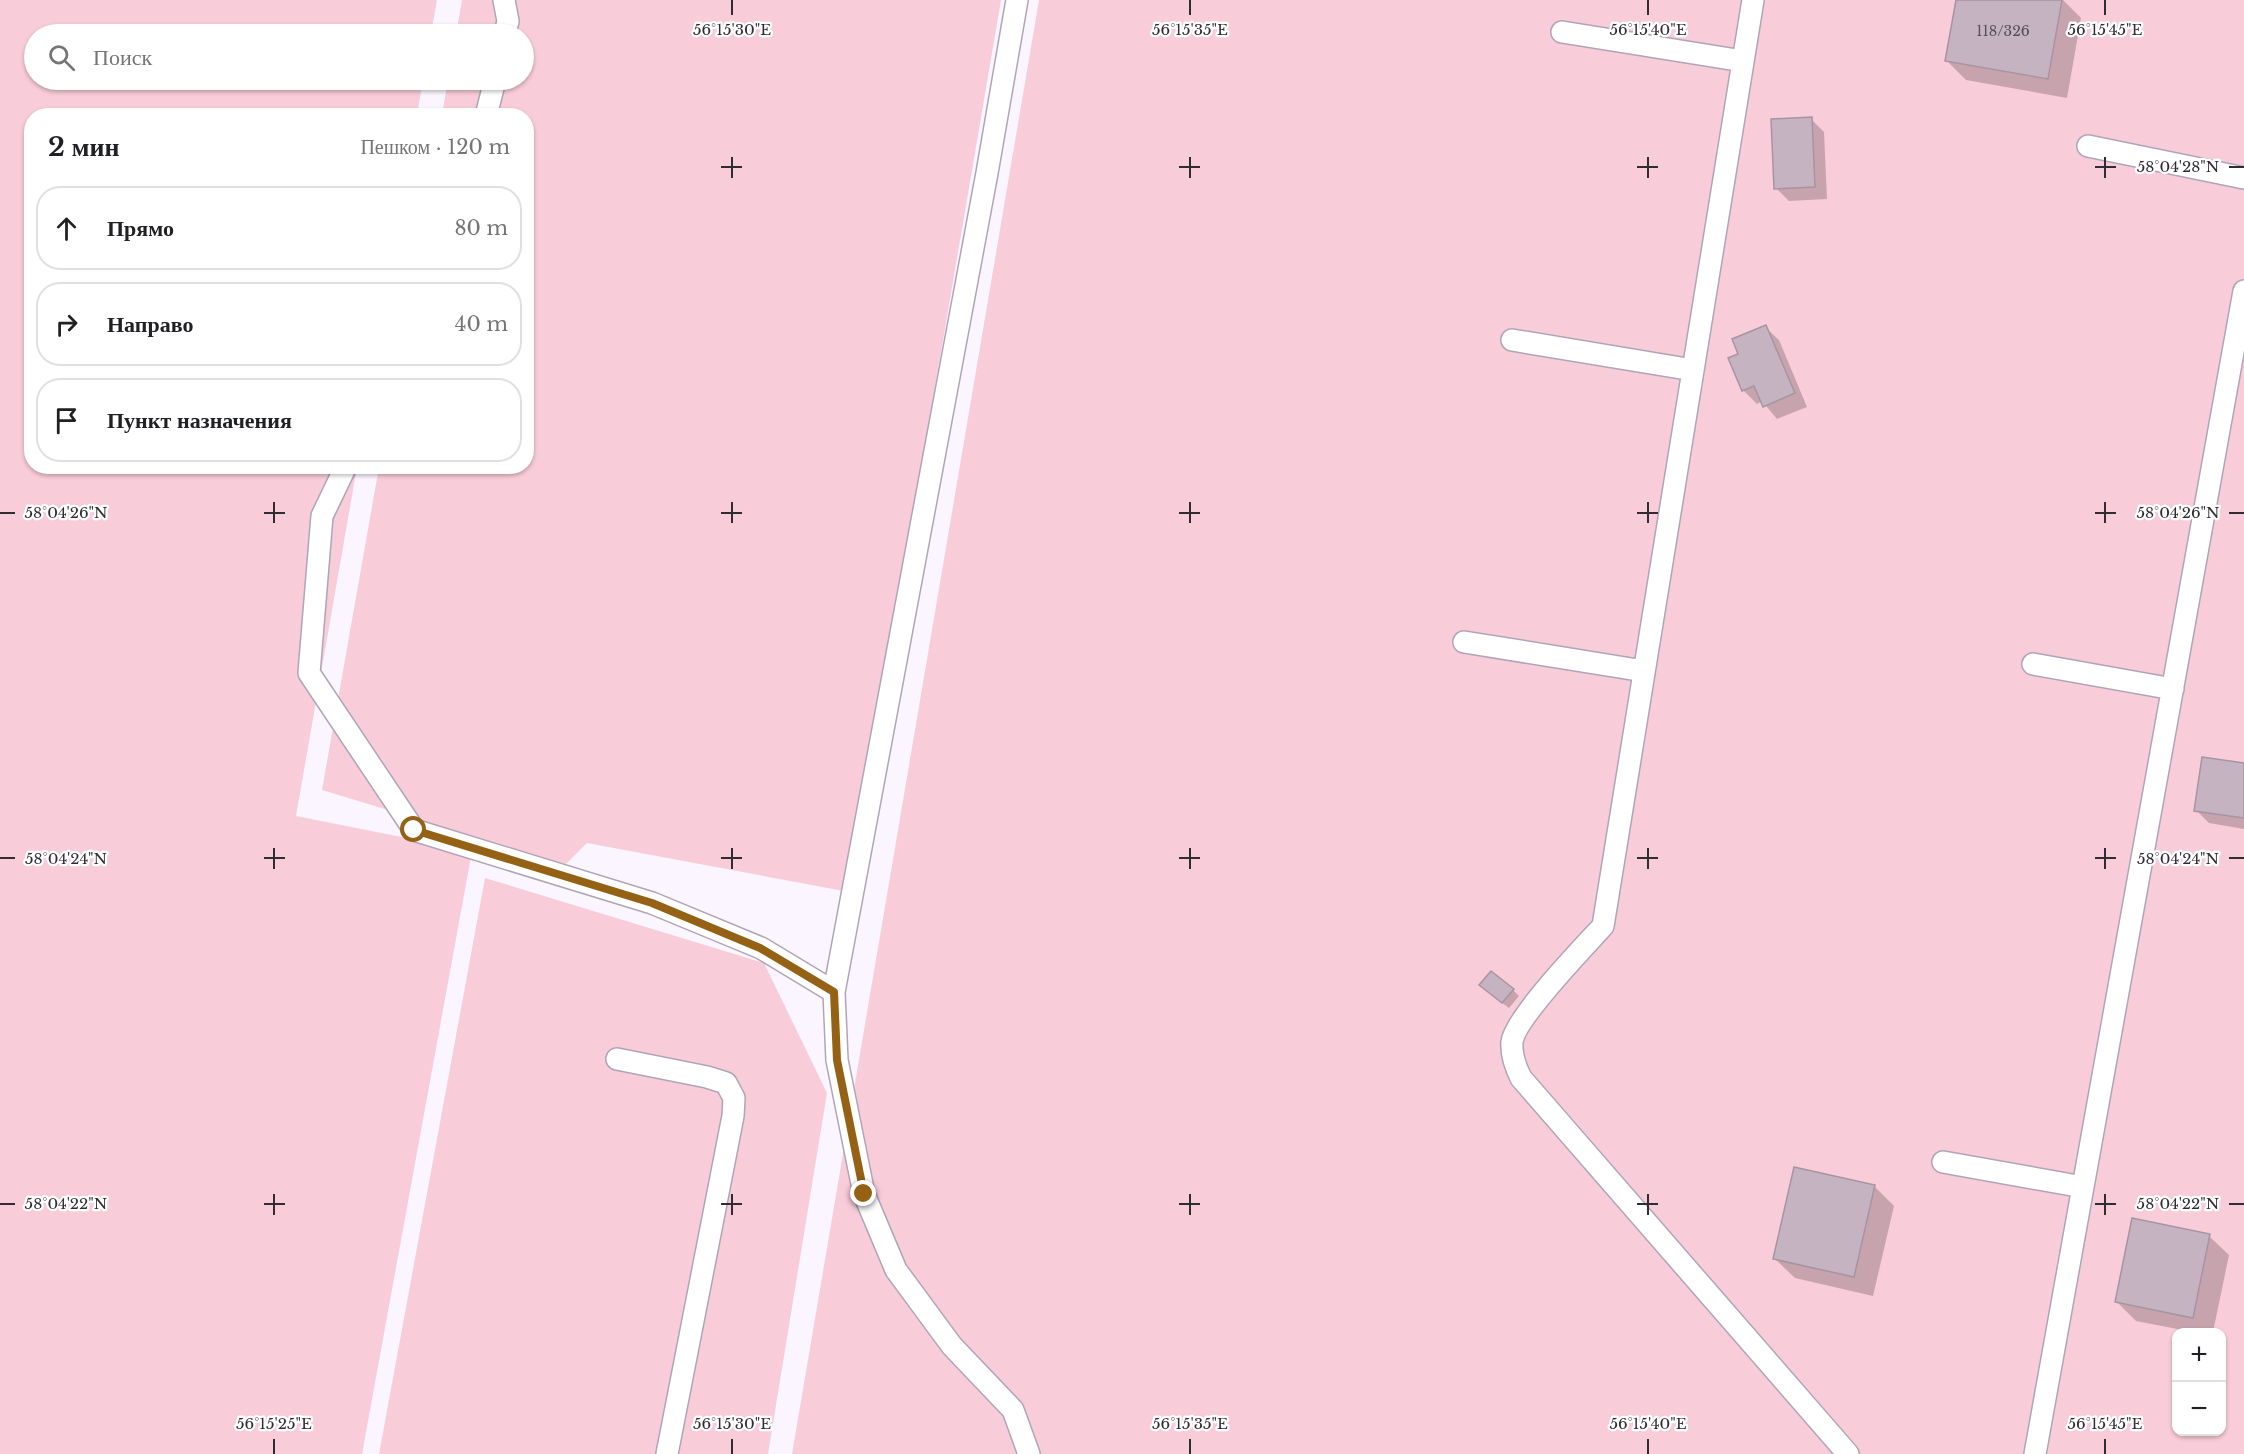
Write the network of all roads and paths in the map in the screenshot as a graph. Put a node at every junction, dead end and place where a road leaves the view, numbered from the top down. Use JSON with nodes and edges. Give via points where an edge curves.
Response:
{"nodes":[{"id":1,"x":504,"y":0,"type":"edge"},
{"id":2,"x":1017,"y":0,"type":"edge"},
{"id":3,"x":1753,"y":0,"type":"edge"},
{"id":4,"x":507,"y":24,"type":"edge"},
{"id":5,"x":1562,"y":32,"type":"dead end"},
{"id":6,"x":1743,"y":61,"type":"junction"},
{"id":7,"x":492,"y":90,"type":"edge"},
{"id":8,"x":488,"y":108,"type":"edge"},
{"id":9,"x":2088,"y":146,"type":"dead end"},
{"id":10,"x":2244,"y":178,"type":"edge"},
{"id":11,"x":2244,"y":291,"type":"edge"},
{"id":12,"x":1512,"y":340,"type":"dead end"},
{"id":13,"x":1693,"y":370,"type":"junction"},
{"id":14,"x":342,"y":474,"type":"edge"},
{"id":15,"x":1464,"y":642,"type":"dead end"},
{"id":16,"x":2033,"y":664,"type":"dead end"},
{"id":17,"x":1644,"y":671,"type":"junction"},
{"id":18,"x":2173,"y":689,"type":"junction"},
{"id":19,"x":834,"y":992,"type":"junction"},
{"id":20,"x":617,"y":1059,"type":"dead end"},
{"id":21,"x":1943,"y":1162,"type":"dead end"},
{"id":22,"x":2083,"y":1187,"type":"junction"},
{"id":23,"x":667,"y":1454,"type":"edge"},
{"id":24,"x":1029,"y":1454,"type":"edge"},
{"id":25,"x":1848,"y":1454,"type":"edge"},
{"id":26,"x":2035,"y":1454,"type":"edge"}],
"edges":[{"from":1,"to":4,"type":"lane"},
{"from":2,"to":19,"type":"lane"},
{"from":3,"to":6,"type":"lane"},
{"from":5,"to":6,"type":"lane"},
{"from":6,"to":13,"type":"lane"},
{"from":7,"to":8,"type":"lane"},
{"from":9,"to":10,"type":"lane"},
{"from":11,"to":18,"type":"lane"},
{"from":12,"to":13,"type":"lane"},
{"from":13,"to":17,"type":"lane"},
{"from":14,"to":19,"type":"lane","via":[[322,516],[309,673],[414,830],[652,903],[760,948]]},
{"from":15,"to":17,"type":"lane"},
{"from":16,"to":18,"type":"lane"},
{"from":17,"to":25,"type":"lane","via":[[1603,926],[1523,1017],[1512,1040],[1513,1060],[1521,1078]]},
{"from":18,"to":22,"type":"lane"},
{"from":19,"to":24,"type":"lane","via":[[837,1060],[864,1194],[896,1270],[952,1346],[1013,1410]]},
{"from":20,"to":23,"type":"lane","via":[[726,1083],[734,1098]]},
{"from":21,"to":22,"type":"lane"},
{"from":22,"to":26,"type":"lane"}]}
